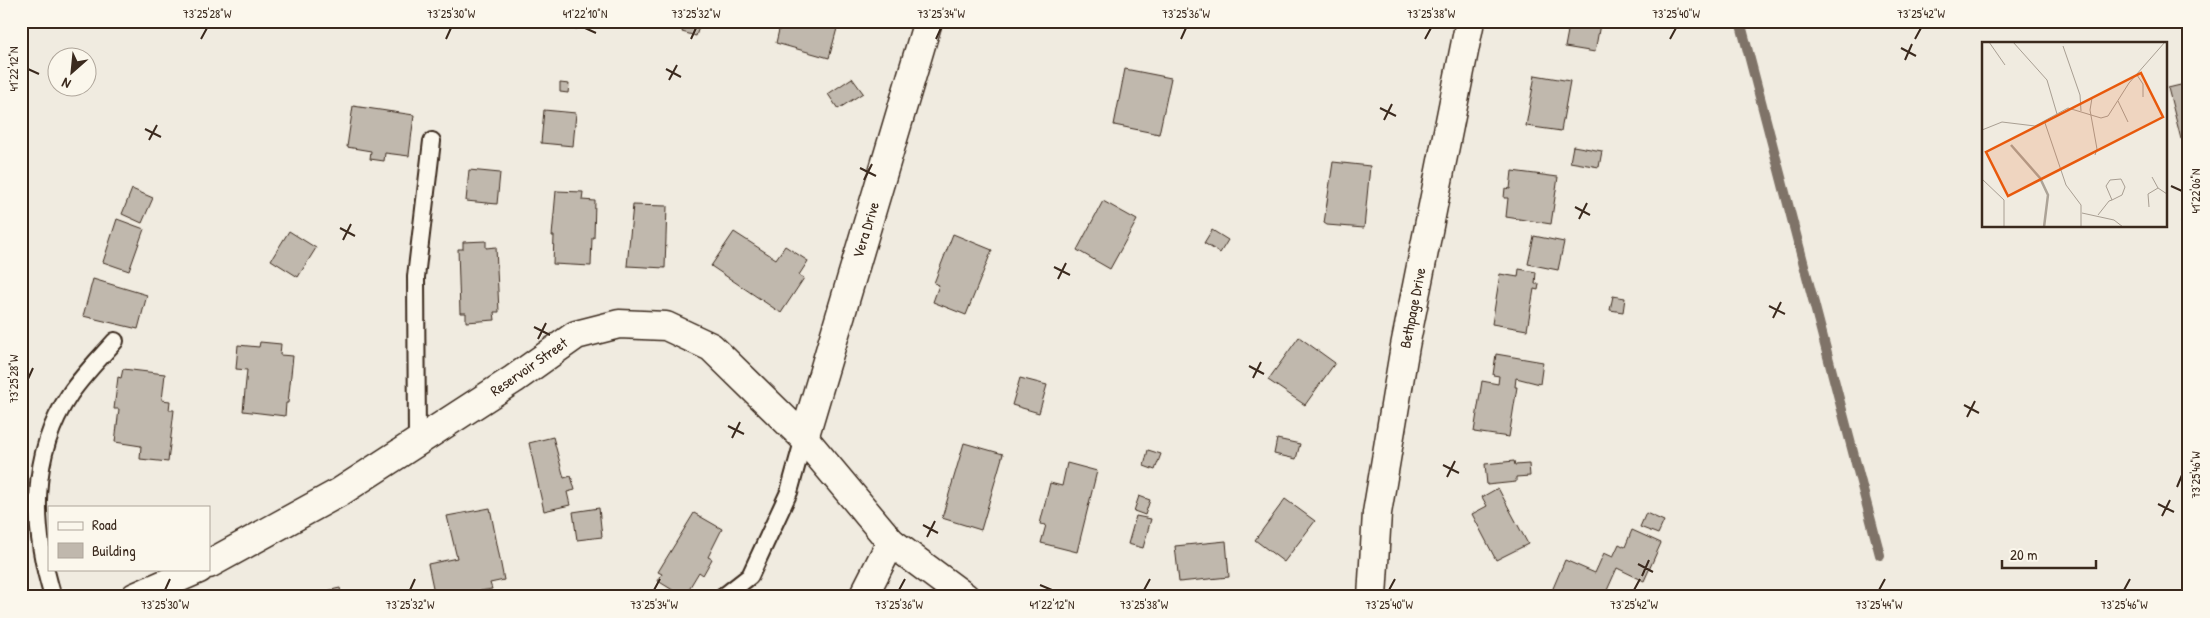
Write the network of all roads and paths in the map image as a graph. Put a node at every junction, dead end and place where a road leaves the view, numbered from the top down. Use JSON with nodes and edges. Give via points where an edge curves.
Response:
{"nodes":[{"id":1,"x":928,"y":21,"type":"edge"},
{"id":2,"x":1470,"y":21,"type":"edge"},
{"id":3,"x":432,"y":141,"type":"dead end"},
{"id":4,"x":115,"y":341,"type":"dead end"},
{"id":5,"x":804,"y":438,"type":"junction"},
{"id":6,"x":417,"y":442,"type":"junction"},
{"id":7,"x":891,"y":542,"type":"junction"},
{"id":8,"x":210,"y":563,"type":"edge"},
{"id":9,"x":198,"y":570,"type":"edge"},
{"id":10,"x":53,"y":597,"type":"edge"},
{"id":11,"x":135,"y":597,"type":"edge"},
{"id":12,"x":723,"y":597,"type":"edge"},
{"id":13,"x":863,"y":597,"type":"edge"},
{"id":14,"x":965,"y":597,"type":"edge"},
{"id":15,"x":1372,"y":597,"type":"edge"}],
"edges":[{"from":1,"to":5,"type":"street","name":"Vera Drive"},
{"from":2,"to":15,"type":"street","name":"Bethpage Drive","via":[[1405,346],[1377,512]]},
{"from":3,"to":6,"type":"lane","via":[[416,277]]},
{"from":4,"to":10,"type":"lane","via":[[70,393],[44,450],[37,513]]},
{"from":5,"to":6,"type":"street","name":"Reservoir Street","via":[[711,347],[666,326],[619,324],[576,335]]},
{"from":5,"to":7,"type":"street","name":"Reservoir Street"},
{"from":5,"to":12,"type":"lane","via":[[789,492],[750,576]]},
{"from":6,"to":8,"type":"street","name":"Reservoir Street","via":[[340,492]]},
{"from":7,"to":13,"type":"street"},
{"from":7,"to":14,"type":"street","name":"Reservoir Street"},
{"from":9,"to":11,"type":"street"}]}
